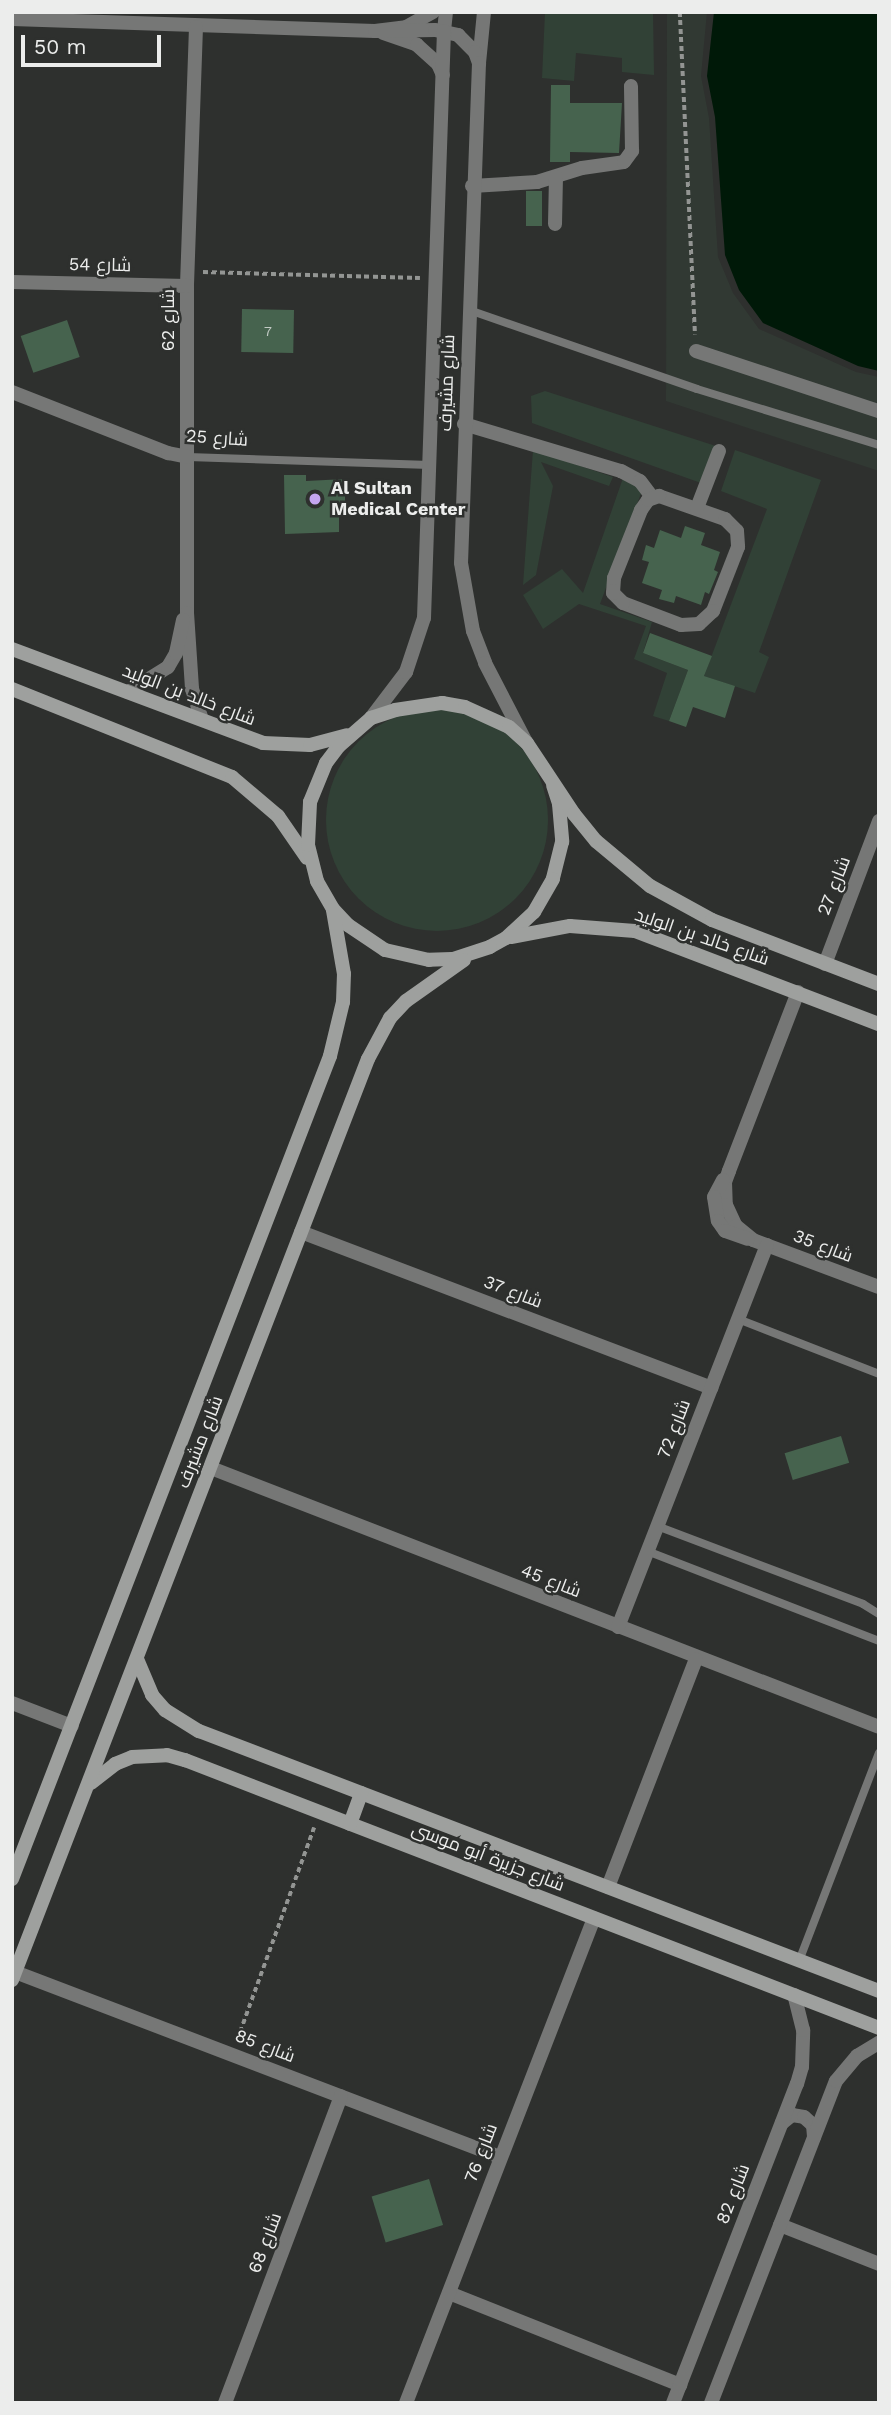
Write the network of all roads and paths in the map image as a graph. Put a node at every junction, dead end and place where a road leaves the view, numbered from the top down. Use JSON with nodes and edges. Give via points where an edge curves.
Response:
{"nodes":[{"id":1,"x":433,"y":12,"type":"edge"},
{"id":2,"x":446,"y":12,"type":"edge"},
{"id":3,"x":484,"y":12,"type":"edge"},
{"id":4,"x":680,"y":12,"type":"edge"},
{"id":5,"x":12,"y":19,"type":"edge"},
{"id":6,"x":196,"y":27,"type":"junction"},
{"id":7,"x":375,"y":31,"type":"junction"},
{"id":8,"x":444,"y":31,"type":"junction"},
{"id":9,"x":479,"y":63,"type":"junction"},
{"id":10,"x":443,"y":75,"type":"junction"},
{"id":11,"x":631,"y":86,"type":"dead end"},
{"id":12,"x":556,"y":177,"type":"junction"},
{"id":13,"x":472,"y":186,"type":"junction"},
{"id":14,"x":555,"y":224,"type":"dead end"},
{"id":15,"x":436,"y":278,"type":"junction"},
{"id":16,"x":187,"y":279,"type":"junction"},
{"id":17,"x":12,"y":282,"type":"edge"},
{"id":18,"x":469,"y":310,"type":"junction"},
{"id":19,"x":696,"y":351,"type":"joint"},
{"id":20,"x":12,"y":392,"type":"edge"},
{"id":21,"x":879,"y":411,"type":"edge"},
{"id":22,"x":464,"y":424,"type":"junction"},
{"id":23,"x":879,"y":445,"type":"edge"},
{"id":24,"x":719,"y":451,"type":"dead end"},
{"id":25,"x":188,"y":457,"type":"junction"},
{"id":26,"x":430,"y":465,"type":"junction"},
{"id":27,"x":653,"y":498,"type":"junction"},
{"id":28,"x":697,"y":508,"type":"junction"},
{"id":29,"x":187,"y":613,"type":"junction"},
{"id":30,"x":12,"y":649,"type":"edge"},
{"id":31,"x":12,"y":689,"type":"edge"},
{"id":32,"x":128,"y":692,"type":"junction"},
{"id":33,"x":371,"y":718,"type":"junction"},
{"id":34,"x":202,"y":719,"type":"junction"},
{"id":35,"x":355,"y":732,"type":"junction"},
{"id":36,"x":527,"y":743,"type":"junction"},
{"id":37,"x":553,"y":785,"type":"junction"},
{"id":38,"x":879,"y":821,"type":"edge"},
{"id":39,"x":312,"y":866,"type":"junction"},
{"id":40,"x":332,"y":909,"type":"junction"},
{"id":41,"x":506,"y":938,"type":"junction"},
{"id":42,"x":473,"y":954,"type":"junction"},
{"id":43,"x":825,"y":964,"type":"junction"},
{"id":44,"x":879,"y":984,"type":"edge"},
{"id":45,"x":797,"y":992,"type":"junction"},
{"id":46,"x":879,"y":1024,"type":"edge"},
{"id":47,"x":301,"y":1232,"type":"junction"},
{"id":48,"x":760,"y":1242,"type":"junction"},
{"id":49,"x":879,"y":1287,"type":"edge"},
{"id":50,"x":738,"y":1319,"type":"junction"},
{"id":51,"x":879,"y":1374,"type":"edge"},
{"id":52,"x":711,"y":1388,"type":"junction"},
{"id":53,"x":211,"y":1468,"type":"junction"},
{"id":54,"x":657,"y":1526,"type":"junction"},
{"id":55,"x":647,"y":1551,"type":"junction"},
{"id":56,"x":879,"y":1614,"type":"edge"},
{"id":57,"x":618,"y":1627,"type":"junction"},
{"id":58,"x":879,"y":1641,"type":"edge"},
{"id":59,"x":136,"y":1659,"type":"junction"},
{"id":60,"x":696,"y":1659,"type":"junction"},
{"id":61,"x":12,"y":1703,"type":"edge"},
{"id":62,"x":72,"y":1726,"type":"junction"},
{"id":63,"x":879,"y":1727,"type":"edge"},
{"id":64,"x":879,"y":1752,"type":"edge"},
{"id":65,"x":87,"y":1786,"type":"junction"},
{"id":66,"x":361,"y":1793,"type":"junction"},
{"id":67,"x":320,"y":1812,"type":"junction"},
{"id":68,"x":350,"y":1824,"type":"junction"},
{"id":69,"x":12,"y":1879,"type":"edge"},
{"id":70,"x":608,"y":1887,"type":"junction"},
{"id":71,"x":594,"y":1918,"type":"junction"},
{"id":72,"x":799,"y":1961,"type":"junction"},
{"id":73,"x":14,"y":1976,"type":"edge"},
{"id":74,"x":879,"y":1991,"type":"edge"},
{"id":75,"x":794,"y":1995,"type":"junction"},
{"id":76,"x":879,"y":2028,"type":"edge"},
{"id":77,"x":879,"y":2043,"type":"edge"},
{"id":78,"x":232,"y":2054,"type":"junction"},
{"id":79,"x":341,"y":2096,"type":"junction"},
{"id":80,"x":782,"y":2123,"type":"junction"},
{"id":81,"x":813,"y":2138,"type":"junction"},
{"id":82,"x":500,"y":2157,"type":"junction"},
{"id":83,"x":780,"y":2225,"type":"junction"},
{"id":84,"x":879,"y":2264,"type":"edge"},
{"id":85,"x":449,"y":2293,"type":"junction"},
{"id":86,"x":680,"y":2385,"type":"junction"},
{"id":87,"x":225,"y":2403,"type":"edge"},
{"id":88,"x":406,"y":2403,"type":"edge"},
{"id":89,"x":673,"y":2403,"type":"edge"},
{"id":90,"x":711,"y":2403,"type":"edge"}],
"edges":[{"from":1,"to":7,"type":"street","via":[[406,27]]},
{"from":2,"to":8,"type":"street","name":"شارع مشيرف"},
{"from":3,"to":9,"type":"street","name":"شارع مشيرف"},
{"from":4,"to":19,"type":"path"},
{"from":5,"to":6,"type":"street"},
{"from":6,"to":7,"type":"street"},
{"from":6,"to":16,"type":"street","name":"شارع 62"},
{"from":7,"to":8,"type":"street"},
{"from":7,"to":10,"type":"street","via":[[416,45],[438,64]]},
{"from":8,"to":9,"type":"street","via":[[467,43]]},
{"from":8,"to":10,"type":"street","name":"شارع مشيرف"},
{"from":9,"to":13,"type":"street","name":"شارع مشيرف"},
{"from":10,"to":15,"type":"street","name":"شارع مشيرف"},
{"from":11,"to":12,"type":"street","via":[[629,158]]},
{"from":12,"to":13,"type":"street"},
{"from":12,"to":14,"type":"street"},
{"from":13,"to":18,"type":"street","name":"شارع مشيرف"},
{"from":15,"to":16,"type":"path"},
{"from":15,"to":26,"type":"street","name":"شارع مشيرف"},
{"from":16,"to":17,"type":"street","name":"شارع 54"},
{"from":16,"to":25,"type":"street","name":"شارع 62"},
{"from":18,"to":22,"type":"street","name":"شارع مشيرف"},
{"from":18,"to":23,"type":"lane"},
{"from":19,"to":21,"type":"street"},
{"from":20,"to":25,"type":"street","name":"شارع 25"},
{"from":22,"to":27,"type":"street","via":[[621,471],[640,481]]},
{"from":22,"to":36,"type":"street","name":"شارع مشيرف","via":[[461,563],[465,597],[485,663]]},
{"from":24,"to":28,"type":"street"},
{"from":25,"to":26,"type":"lane","name":"شارع 25"},
{"from":25,"to":29,"type":"street","name":"شارع 62"},
{"from":26,"to":33,"type":"street","name":"شارع مشيرف","via":[[424,618],[406,672]]},
{"from":27,"to":28,"type":"street","via":[[666,496]]},
{"from":27,"to":28,"type":"street","via":[[641,510],[614,578],[613,593],[623,603],[690,626],[713,611],[739,539],[732,524]]},
{"from":29,"to":32,"type":"street","name":"شارع 62","via":[[168,667]]},
{"from":29,"to":34,"type":"street","name":"شارع 62","via":[[192,689]]},
{"from":30,"to":32,"type":"main road","name":"شارع خالد بن الوليد"},
{"from":31,"to":39,"type":"main road","via":[[232,777],[278,816]]},
{"from":32,"to":34,"type":"main road","name":"شارع خالد بن الوليد"},
{"from":33,"to":35,"type":"main road"},
{"from":33,"to":36,"type":"main road","via":[[418,704],[466,707],[488,715]]},
{"from":34,"to":35,"type":"main road","name":"شارع خالد بن الوليد","via":[[240,737],[286,746]]},
{"from":35,"to":39,"type":"main road","via":[[326,763],[313,792],[307,824]]},
{"from":36,"to":37,"type":"main road"},
{"from":37,"to":41,"type":"main road","via":[[562,842],[553,879],[534,912]]},
{"from":37,"to":43,"type":"main road","name":"شارع خالد بن الوليد","via":[[596,841],[650,887],[712,920]]},
{"from":38,"to":43,"type":"street","name":"شارع 27"},
{"from":39,"to":40,"type":"main road"},
{"from":40,"to":42,"type":"main road","via":[[365,939],[407,957]]},
{"from":40,"to":62,"type":"main road","name":"شارع مشيرف","via":[[344,974],[338,1030]]},
{"from":41,"to":42,"type":"main road"},
{"from":41,"to":45,"type":"main road","name":"شارع خالد بن الوليد","via":[[570,926],[635,931]]},
{"from":42,"to":47,"type":"main road","name":"شارع مشيرف","via":[[406,1001],[377,1037]]},
{"from":43,"to":44,"type":"main road","name":"شارع خالد بن الوليد"},
{"from":45,"to":46,"type":"main road","name":"شارع خالد بن الوليد"},
{"from":45,"to":48,"type":"street","via":[[729,1171],[714,1197],[718,1221],[736,1237]]},
{"from":47,"to":52,"type":"street","name":"شارع 37"},
{"from":47,"to":53,"type":"main road","name":"شارع مشيرف"},
{"from":48,"to":49,"type":"street","name":"شارع 35"},
{"from":48,"to":50,"type":"street","name":"شارع 72"},
{"from":50,"to":51,"type":"lane"},
{"from":50,"to":52,"type":"street","name":"شارع 72"},
{"from":52,"to":54,"type":"street","name":"شارع 72"},
{"from":53,"to":57,"type":"street","name":"شارع 45"},
{"from":53,"to":59,"type":"main road","name":"شارع مشيرف"},
{"from":54,"to":55,"type":"street","name":"شارع 72"},
{"from":54,"to":56,"type":"lane"},
{"from":55,"to":57,"type":"street","name":"شارع 72"},
{"from":55,"to":58,"type":"lane"},
{"from":57,"to":60,"type":"street","name":"شارع 45"},
{"from":59,"to":65,"type":"main road","name":"شارع مشيرف"},
{"from":59,"to":66,"type":"main road","name":"شارع جزيرة أبو موسى","via":[[152,1695],[181,1722]]},
{"from":60,"to":63,"type":"street","name":"شارع 45"},
{"from":60,"to":70,"type":"street"},
{"from":61,"to":62,"type":"street"},
{"from":62,"to":69,"type":"main road","name":"شارع مشيرف"},
{"from":64,"to":72,"type":"lane"},
{"from":65,"to":67,"type":"main road","name":"شارع جزيرة أبو موسى","via":[[115,1763],[149,1754],[167,1755]]},
{"from":65,"to":73,"type":"main road","name":"شارع مشيرف"},
{"from":66,"to":68,"type":"main road"},
{"from":66,"to":70,"type":"main road","name":"شارع جزيرة أبو موسى"},
{"from":67,"to":68,"type":"main road","name":"شارع جزيرة أبو موسى"},
{"from":67,"to":78,"type":"path"},
{"from":68,"to":71,"type":"main road","name":"شارع جزيرة أبو موسى"},
{"from":70,"to":72,"type":"main road","name":"شارع جزيرة أبو موسى"},
{"from":71,"to":75,"type":"main road","name":"شارع جزيرة أبو موسى"},
{"from":71,"to":82,"type":"street","name":"شارع 76"},
{"from":72,"to":74,"type":"main road","name":"شارع جزيرة أبو موسى"},
{"from":73,"to":78,"type":"street","name":"شارع 85"},
{"from":75,"to":76,"type":"main road","name":"شارع جزيرة أبو موسى"},
{"from":75,"to":80,"type":"street","name":"شارع 82","via":[[803,2049],[797,2084]]},
{"from":77,"to":81,"type":"street","via":[[857,2056],[836,2081]]},
{"from":78,"to":79,"type":"street","name":"شارع 85"},
{"from":79,"to":82,"type":"street","name":"شارع 85"},
{"from":79,"to":87,"type":"street","name":"شارع 68"},
{"from":80,"to":81,"type":"street","via":[[792,2115],[804,2117],[813,2126]]},
{"from":80,"to":86,"type":"street","name":"شارع 82"},
{"from":81,"to":83,"type":"street"},
{"from":82,"to":85,"type":"street","name":"شارع 76"},
{"from":83,"to":84,"type":"street"},
{"from":83,"to":90,"type":"street"},
{"from":85,"to":86,"type":"street"},
{"from":85,"to":88,"type":"street","name":"شارع 76"},
{"from":86,"to":89,"type":"street","name":"شارع 82"}]}
